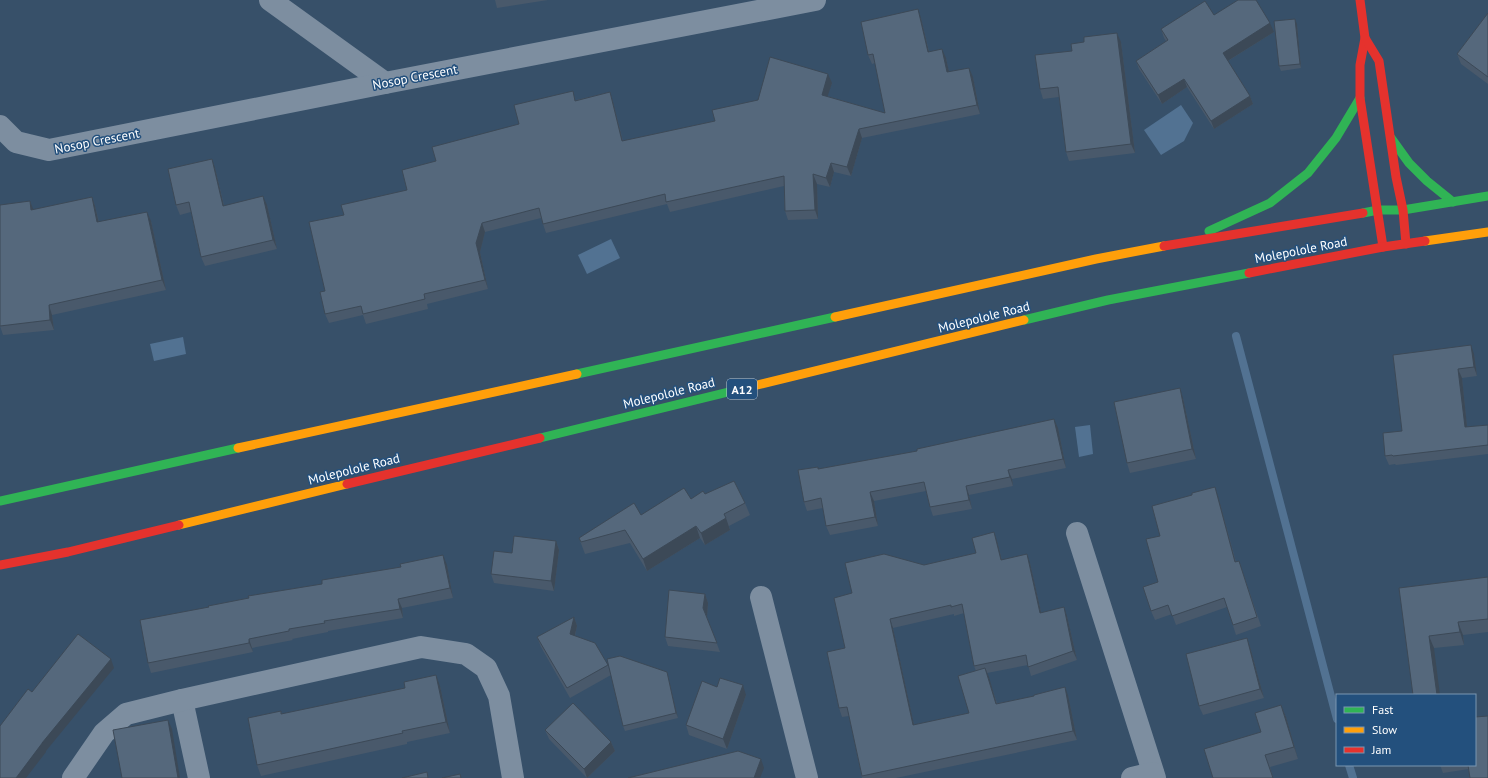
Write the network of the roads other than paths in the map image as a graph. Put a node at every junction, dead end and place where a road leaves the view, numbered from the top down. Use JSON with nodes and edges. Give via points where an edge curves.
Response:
{"nodes":[{"id":1,"x":270,"y":0,"type":"edge"},
{"id":2,"x":815,"y":0,"type":"edge"},
{"id":3,"x":1360,"y":0,"type":"edge"},
{"id":4,"x":1365,"y":38,"type":"junction"},
{"id":5,"x":385,"y":83,"type":"junction"},
{"id":6,"x":1360,"y":98,"type":"junction"},
{"id":7,"x":0,"y":126,"type":"edge"},
{"id":8,"x":1391,"y":138,"type":"junction"},
{"id":9,"x":1488,"y":196,"type":"edge"},
{"id":10,"x":1453,"y":202,"type":"junction"},
{"id":11,"x":1378,"y":210,"type":"junction"},
{"id":12,"x":1403,"y":210,"type":"junction"},
{"id":13,"x":1488,"y":232,"type":"edge"},
{"id":14,"x":1182,"y":243,"type":"junction"},
{"id":15,"x":1406,"y":244,"type":"junction"},
{"id":16,"x":1383,"y":247,"type":"junction"},
{"id":17,"x":0,"y":501,"type":"edge"},
{"id":18,"x":1077,"y":533,"type":"dead end"},
{"id":19,"x":0,"y":565,"type":"edge"},
{"id":20,"x":761,"y":597,"type":"dead end"},
{"id":21,"x":182,"y":700,"type":"junction"},
{"id":22,"x":1154,"y":776,"type":"edge"},
{"id":23,"x":73,"y":778,"type":"edge"},
{"id":24,"x":200,"y":778,"type":"edge"},
{"id":25,"x":513,"y":778,"type":"edge"},
{"id":26,"x":807,"y":778,"type":"edge"},
{"id":27,"x":1132,"y":778,"type":"edge"}],
"edges":[{"from":1,"to":5,"type":"street"},
{"from":2,"to":5,"type":"street","name":"Nosop Crescent"},
{"from":3,"to":4,"type":"main road"},
{"from":4,"to":6,"type":"main road","via":[[1360,65]]},
{"from":4,"to":8,"type":"main road","via":[[1379,61]]},
{"from":5,"to":7,"type":"street","name":"Nosop Crescent","via":[[49,150],[16,142]]},
{"from":6,"to":11,"type":"main road"},
{"from":6,"to":14,"type":"main road","via":[[1336,138],[1308,173],[1270,203]]},
{"from":8,"to":10,"type":"main road","via":[[1427,182]]},
{"from":8,"to":12,"type":"main road"},
{"from":9,"to":10,"type":"main road","name":"Molepolole Road"},
{"from":10,"to":12,"type":"main road","name":"Molepolole Road"},
{"from":11,"to":12,"type":"main road","name":"Molepolole Road"},
{"from":11,"to":14,"type":"main road","name":"Molepolole Road"},
{"from":11,"to":16,"type":"main road"},
{"from":12,"to":15,"type":"main road"},
{"from":13,"to":15,"type":"main road","name":"Molepolole Road","number":"A12"},
{"from":14,"to":17,"type":"main road","name":"Molepolole Road","via":[[1088,261]]},
{"from":15,"to":16,"type":"main road","name":"Molepolole Road","number":"A12"},
{"from":16,"to":19,"type":"main road","name":"Molepolole Road","number":"A12","via":[[1108,300],[76,550]]},
{"from":18,"to":22,"type":"street"},
{"from":20,"to":26,"type":"street"},
{"from":21,"to":23,"type":"street","via":[[126,714],[104,733]]},
{"from":21,"to":24,"type":"street"},
{"from":21,"to":25,"type":"street","via":[[421,647],[466,654],[486,668],[499,696]]},
{"from":22,"to":27,"type":"street"}]}
